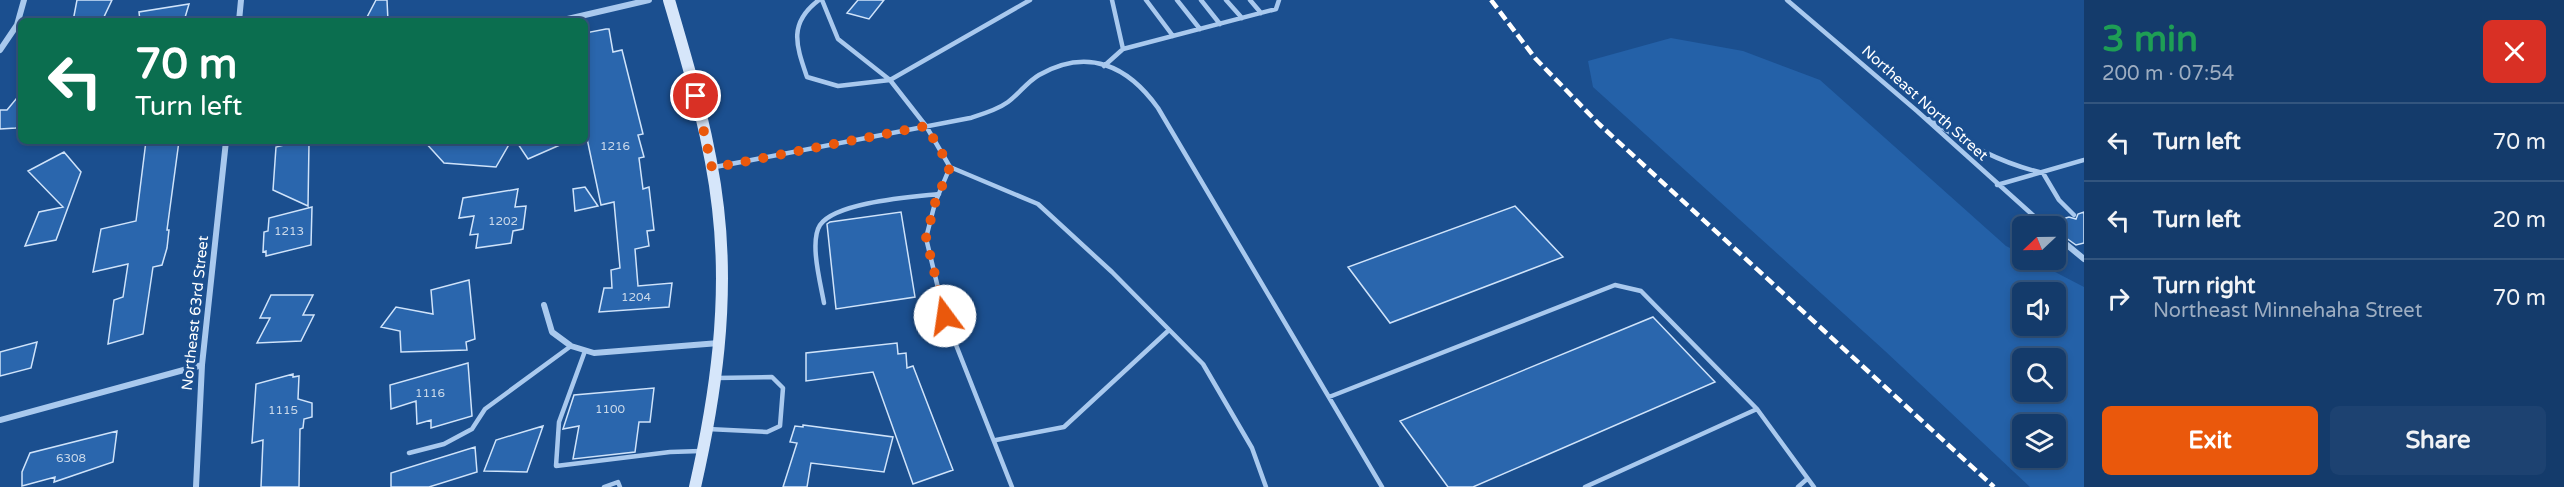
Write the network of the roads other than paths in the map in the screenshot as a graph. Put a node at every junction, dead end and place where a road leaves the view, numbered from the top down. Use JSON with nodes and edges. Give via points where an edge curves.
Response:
{"nodes":[{"id":1,"x":24,"y":0,"type":"edge"},
{"id":2,"x":241,"y":0,"type":"edge"},
{"id":3,"x":649,"y":0,"type":"edge"},
{"id":4,"x":669,"y":0,"type":"edge"},
{"id":5,"x":821,"y":0,"type":"edge"},
{"id":6,"x":1030,"y":0,"type":"edge"},
{"id":7,"x":1112,"y":0,"type":"edge"},
{"id":8,"x":1146,"y":0,"type":"edge"},
{"id":9,"x":1177,"y":0,"type":"edge"},
{"id":10,"x":1201,"y":0,"type":"edge"},
{"id":11,"x":1226,"y":0,"type":"edge"},
{"id":12,"x":1250,"y":0,"type":"edge"},
{"id":13,"x":1272,"y":0,"type":"edge"},
{"id":14,"x":1279,"y":0,"type":"edge"},
{"id":15,"x":1786,"y":0,"type":"edge"},
{"id":16,"x":1277,"y":5,"type":"junction"},
{"id":17,"x":1261,"y":13,"type":"junction"},
{"id":18,"x":19,"y":18,"type":"edge"},
{"id":19,"x":239,"y":18,"type":"edge"},
{"id":20,"x":572,"y":18,"type":"edge"},
{"id":21,"x":1242,"y":18,"type":"junction"},
{"id":22,"x":18,"y":21,"type":"edge"},
{"id":23,"x":1220,"y":24,"type":"junction"},
{"id":24,"x":1200,"y":29,"type":"junction"},
{"id":25,"x":1173,"y":36,"type":"junction"},
{"id":26,"x":1123,"y":49,"type":"junction"},
{"id":27,"x":0,"y":50,"type":"edge"},
{"id":28,"x":1104,"y":66,"type":"junction"},
{"id":29,"x":890,"y":80,"type":"junction"},
{"id":30,"x":1917,"y":111,"type":"junction"},
{"id":31,"x":926,"y":126,"type":"junction"},
{"id":32,"x":226,"y":144,"type":"edge"},
{"id":33,"x":2084,"y":160,"type":"edge"},
{"id":34,"x":950,"y":167,"type":"junction"},
{"id":35,"x":712,"y":168,"type":"junction"},
{"id":36,"x":2043,"y":173,"type":"junction"},
{"id":37,"x":1997,"y":185,"type":"junction"},
{"id":38,"x":939,"y":194,"type":"junction"},
{"id":39,"x":2074,"y":215,"type":"dead end"},
{"id":40,"x":2033,"y":216,"type":"edge"},
{"id":41,"x":2066,"y":244,"type":"edge"},
{"id":42,"x":2084,"y":259,"type":"edge"},
{"id":43,"x":824,"y":303,"type":"dead end"},
{"id":44,"x":544,"y":305,"type":"dead end"},
{"id":45,"x":1169,"y":330,"type":"junction"},
{"id":46,"x":720,"y":343,"type":"junction"},
{"id":47,"x":571,"y":346,"type":"junction"},
{"id":48,"x":585,"y":351,"type":"junction"},
{"id":49,"x":202,"y":365,"type":"junction"},
{"id":50,"x":716,"y":378,"type":"junction"},
{"id":51,"x":1329,"y":397,"type":"junction"},
{"id":52,"x":1757,"y":409,"type":"junction"},
{"id":53,"x":0,"y":420,"type":"edge"},
{"id":54,"x":708,"y":429,"type":"junction"},
{"id":55,"x":996,"y":440,"type":"junction"},
{"id":56,"x":704,"y":451,"type":"junction"},
{"id":57,"x":409,"y":453,"type":"dead end"},
{"id":58,"x":1807,"y":479,"type":"junction"},
{"id":59,"x":196,"y":487,"type":"edge"},
{"id":60,"x":604,"y":487,"type":"edge"},
{"id":61,"x":620,"y":487,"type":"edge"},
{"id":62,"x":695,"y":487,"type":"edge"},
{"id":63,"x":1012,"y":487,"type":"edge"},
{"id":64,"x":1266,"y":487,"type":"edge"},
{"id":65,"x":1382,"y":487,"type":"edge"},
{"id":66,"x":1584,"y":487,"type":"edge"},
{"id":67,"x":1798,"y":487,"type":"edge"},
{"id":68,"x":1814,"y":487,"type":"edge"}],
"edges":[{"from":1,"to":18,"type":"street"},
{"from":2,"to":19,"type":"street"},
{"from":3,"to":20,"type":"street"},
{"from":4,"to":35,"type":"main road"},
{"from":5,"to":29,"type":"lane","via":[[838,39]]},
{"from":5,"to":29,"type":"lane","via":[[805,9],[796,25],[798,53],[807,77],[826,87],[845,88]]},
{"from":6,"to":29,"type":"lane"},
{"from":7,"to":26,"type":"lane"},
{"from":8,"to":25,"type":"lane"},
{"from":9,"to":24,"type":"lane"},
{"from":10,"to":23,"type":"lane"},
{"from":11,"to":21,"type":"lane"},
{"from":12,"to":17,"type":"lane"},
{"from":13,"to":16,"type":"lane"},
{"from":14,"to":16,"type":"lane"},
{"from":15,"to":30,"type":"lane","name":"Northeast North Street"},
{"from":16,"to":17,"type":"lane","via":[[1276,9]]},
{"from":17,"to":21,"type":"lane"},
{"from":21,"to":23,"type":"lane"},
{"from":22,"to":27,"type":"street"},
{"from":23,"to":24,"type":"lane"},
{"from":24,"to":25,"type":"lane"},
{"from":25,"to":26,"type":"lane"},
{"from":26,"to":28,"type":"lane"},
{"from":28,"to":31,"type":"lane","via":[[1065,66],[1047,71],[996,109]]},
{"from":28,"to":51,"type":"lane","via":[[1123,71],[1141,85],[1158,108]]},
{"from":29,"to":31,"type":"lane"},
{"from":30,"to":36,"type":"lane","via":[[1981,155]]},
{"from":30,"to":37,"type":"lane","name":"Northeast North Street"},
{"from":31,"to":34,"type":"lane"},
{"from":31,"to":35,"type":"lane"},
{"from":32,"to":49,"type":"street","name":"Northeast 63rd Street"},
{"from":33,"to":36,"type":"lane"},
{"from":34,"to":38,"type":"lane"},
{"from":34,"to":45,"type":"lane","via":[[1038,204]]},
{"from":35,"to":46,"type":"main road","via":[[723,263]]},
{"from":36,"to":37,"type":"lane"},
{"from":36,"to":39,"type":"lane","via":[[2059,200]]},
{"from":37,"to":40,"type":"lane","name":"Northeast North Street"},
{"from":38,"to":43,"type":"lane","via":[[898,198],[848,210],[829,217],[819,226],[815,243]]},
{"from":38,"to":55,"type":"lane","via":[[926,238],[945,316]]},
{"from":41,"to":42,"type":"street"},
{"from":44,"to":47,"type":"street","via":[[552,332]]},
{"from":45,"to":55,"type":"lane","via":[[1064,427]]},
{"from":45,"to":64,"type":"lane","via":[[1203,364],[1252,448]]},
{"from":46,"to":48,"type":"street"},
{"from":46,"to":50,"type":"main road"},
{"from":47,"to":48,"type":"street"},
{"from":47,"to":57,"type":"lane","via":[[485,409],[471,429],[444,444]]},
{"from":48,"to":56,"type":"lane","via":[[559,417],[553,447],[556,466]]},
{"from":49,"to":53,"type":"street"},
{"from":49,"to":59,"type":"street","name":"Northeast 63rd Street"},
{"from":50,"to":54,"type":"main road"},
{"from":50,"to":54,"type":"lane","via":[[772,377],[783,388],[780,426],[767,432]]},
{"from":51,"to":52,"type":"lane","via":[[1615,285],[1641,291]]},
{"from":51,"to":65,"type":"lane"},
{"from":52,"to":58,"type":"lane"},
{"from":52,"to":66,"type":"lane"},
{"from":54,"to":56,"type":"main road"},
{"from":55,"to":63,"type":"lane"},
{"from":56,"to":62,"type":"main road"},
{"from":58,"to":67,"type":"lane"},
{"from":58,"to":68,"type":"lane"},
{"from":60,"to":61,"type":"lane","via":[[618,482]]}]}
